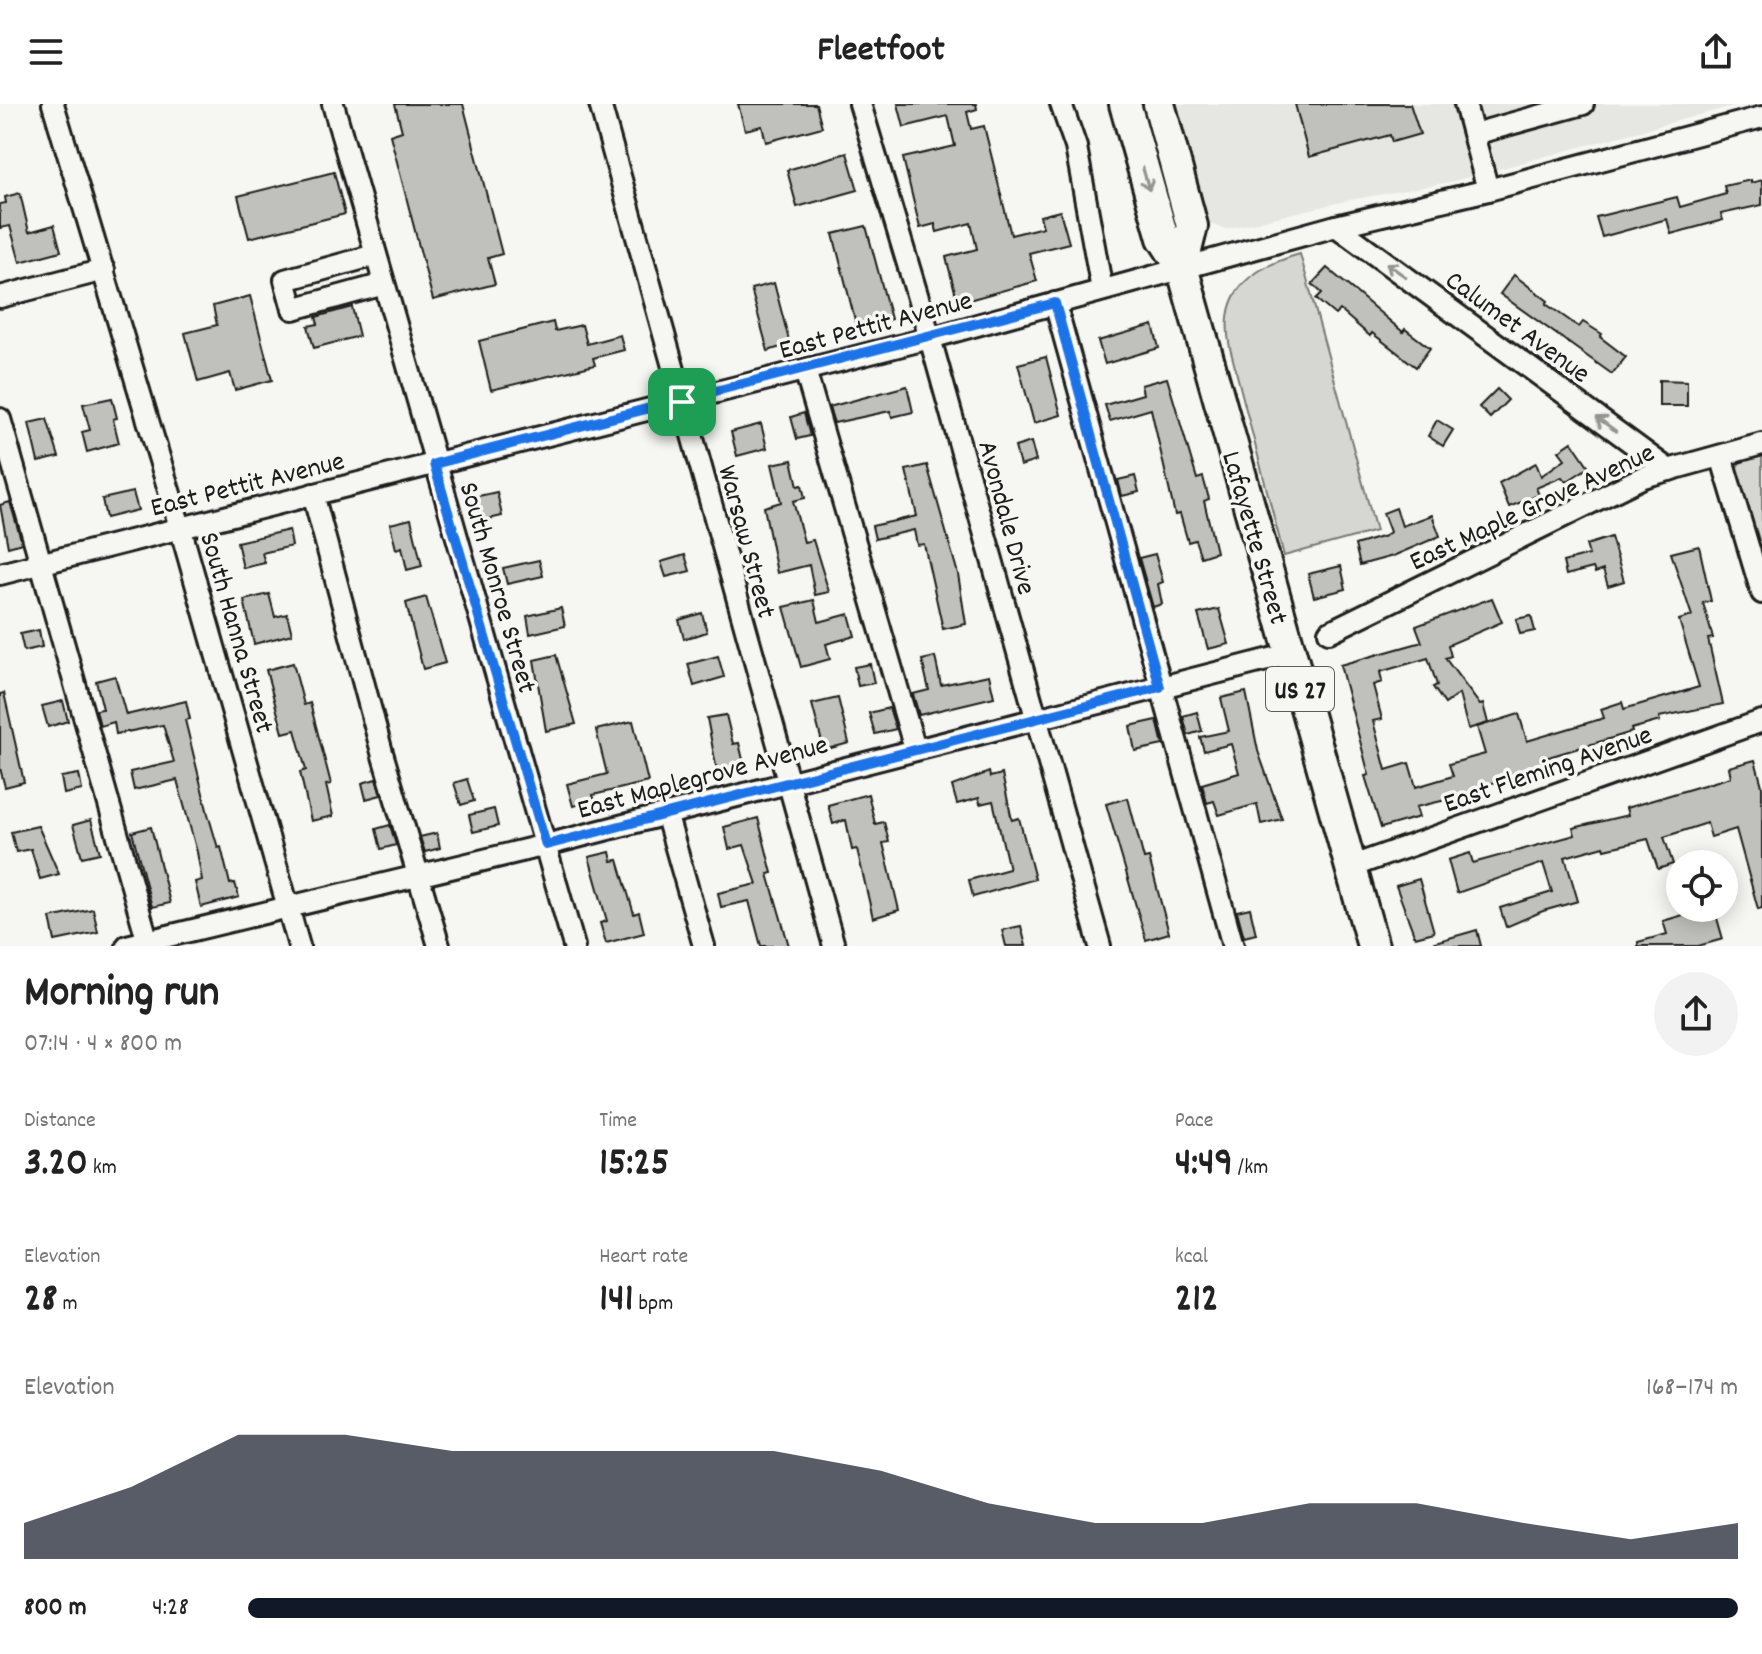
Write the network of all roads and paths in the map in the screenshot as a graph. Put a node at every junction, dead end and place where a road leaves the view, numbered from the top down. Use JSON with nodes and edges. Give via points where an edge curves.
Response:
{"nodes":[{"id":1,"x":53,"y":104,"type":"edge"},
{"id":2,"x":333,"y":104,"type":"edge"},
{"id":3,"x":600,"y":104,"type":"edge"},
{"id":4,"x":860,"y":104,"type":"edge"},
{"id":5,"x":1061,"y":104,"type":"edge"},
{"id":6,"x":1125,"y":104,"type":"edge"},
{"id":7,"x":1159,"y":104,"type":"edge"},
{"id":8,"x":1465,"y":104,"type":"edge"},
{"id":9,"x":1583,"y":104,"type":"edge"},
{"id":10,"x":1514,"y":113,"type":"edge"},
{"id":11,"x":1762,"y":117,"type":"edge"},
{"id":12,"x":1474,"y":134,"type":"junction"},
{"id":13,"x":1488,"y":190,"type":"junction"},
{"id":14,"x":1336,"y":226,"type":"junction"},
{"id":15,"x":375,"y":255,"type":"junction"},
{"id":16,"x":1182,"y":267,"type":"junction"},
{"id":17,"x":104,"y":270,"type":"junction"},
{"id":18,"x":384,"y":284,"type":"junction"},
{"id":19,"x":1102,"y":290,"type":"junction"},
{"id":20,"x":0,"y":297,"type":"edge"},
{"id":21,"x":1055,"y":303,"type":"junction"},
{"id":22,"x":930,"y":338,"type":"junction"},
{"id":23,"x":805,"y":370,"type":"junction"},
{"id":24,"x":682,"y":402,"type":"junction"},
{"id":25,"x":0,"y":419,"type":"edge"},
{"id":26,"x":1762,"y":444,"type":"edge"},
{"id":27,"x":1721,"y":456,"type":"junction"},
{"id":28,"x":434,"y":464,"type":"junction"},
{"id":29,"x":1669,"y":470,"type":"junction"},
{"id":30,"x":313,"y":494,"type":"junction"},
{"id":31,"x":180,"y":527,"type":"junction"},
{"id":32,"x":40,"y":563,"type":"junction"},
{"id":33,"x":0,"y":574,"type":"edge"},
{"id":34,"x":1762,"y":593,"type":"edge"},
{"id":35,"x":1329,"y":632,"type":"dead end"},
{"id":36,"x":1290,"y":654,"type":"junction"},
{"id":37,"x":1160,"y":687,"type":"junction"},
{"id":38,"x":1035,"y":718,"type":"junction"},
{"id":39,"x":1762,"y":721,"type":"edge"},
{"id":40,"x":915,"y":749,"type":"junction"},
{"id":41,"x":786,"y":781,"type":"junction"},
{"id":42,"x":666,"y":813,"type":"junction"},
{"id":43,"x":546,"y":845,"type":"junction"},
{"id":44,"x":1350,"y":867,"type":"junction"},
{"id":45,"x":419,"y":874,"type":"junction"},
{"id":46,"x":287,"y":905,"type":"junction"},
{"id":47,"x":148,"y":943,"type":"edge"},
{"id":48,"x":127,"y":946,"type":"edge"},
{"id":49,"x":299,"y":946,"type":"edge"},
{"id":50,"x":439,"y":946,"type":"edge"},
{"id":51,"x":574,"y":946,"type":"edge"},
{"id":52,"x":704,"y":946,"type":"edge"},
{"id":53,"x":834,"y":946,"type":"edge"},
{"id":54,"x":1100,"y":946,"type":"edge"},
{"id":55,"x":1233,"y":946,"type":"edge"},
{"id":56,"x":1373,"y":946,"type":"edge"}],
"edges":[{"from":1,"to":17,"type":"street","name":"South Hanna Street"},
{"from":2,"to":15,"type":"street","name":"South Monroe Street"},
{"from":3,"to":24,"type":"street","name":"Warsaw Street"},
{"from":4,"to":22,"type":"street","name":"Avondale Drive"},
{"from":5,"to":19,"type":"street","via":[[1076,147]]},
{"from":6,"to":16,"type":"highway","name":"Lafayette Street","number":"US 27","one_way":true,"via":[[1163,238]]},
{"from":7,"to":16,"type":"highway","name":"Lafayette Street","number":"US 27","via":[[1192,226]]},
{"from":8,"to":12,"type":"street"},
{"from":9,"to":10,"type":"street"},
{"from":10,"to":12,"type":"street"},
{"from":11,"to":13,"type":"street","name":"East Pettit Avenue"},
{"from":12,"to":13,"type":"street"},
{"from":13,"to":14,"type":"street","name":"East Pettit Avenue"},
{"from":14,"to":16,"type":"street","name":"East Pettit Avenue"},
{"from":29,"to":14,"type":"street","name":"Calumet Avenue","one_way":true},
{"from":15,"to":18,"type":"street","name":"South Monroe Street"},
{"from":15,"to":18,"type":"street","via":[[285,280],[293,309]]},
{"from":16,"to":19,"type":"street","name":"East Pettit Avenue"},
{"from":16,"to":36,"type":"highway","name":"Lafayette Street","number":"US 27"},
{"from":17,"to":20,"type":"street"},
{"from":17,"to":31,"type":"street","name":"South Hanna Street"},
{"from":18,"to":28,"type":"street","name":"South Monroe Street"},
{"from":19,"to":21,"type":"street","name":"East Pettit Avenue"},
{"from":21,"to":22,"type":"street","name":"East Pettit Avenue"},
{"from":21,"to":37,"type":"street"},
{"from":22,"to":23,"type":"street","name":"East Pettit Avenue"},
{"from":22,"to":38,"type":"street","name":"Avondale Drive"},
{"from":23,"to":24,"type":"street","name":"East Pettit Avenue"},
{"from":23,"to":40,"type":"street"},
{"from":24,"to":28,"type":"street","name":"East Pettit Avenue"},
{"from":24,"to":41,"type":"street","name":"Warsaw Street"},
{"from":25,"to":32,"type":"street"},
{"from":26,"to":27,"type":"street","name":"East Maple Grove Avenue"},
{"from":27,"to":29,"type":"street","name":"East Maple Grove Avenue"},
{"from":27,"to":34,"type":"street"},
{"from":28,"to":30,"type":"street","name":"East Pettit Avenue"},
{"from":28,"to":43,"type":"street","name":"South Monroe Street"},
{"from":29,"to":35,"type":"street","name":"East Maple Grove Avenue","via":[[1643,477]]},
{"from":30,"to":31,"type":"street","name":"East Pettit Avenue"},
{"from":30,"to":45,"type":"street"},
{"from":31,"to":32,"type":"street","name":"East Pettit Avenue"},
{"from":31,"to":46,"type":"street","name":"South Hanna Street"},
{"from":32,"to":33,"type":"street","name":"East Pettit Avenue"},
{"from":32,"to":47,"type":"street"},
{"from":36,"to":37,"type":"street","name":"East Maplegrove Avenue"},
{"from":36,"to":44,"type":"highway","name":"Lafayette Street","number":"US 27"},
{"from":37,"to":38,"type":"street","name":"East Maplegrove Avenue"},
{"from":37,"to":55,"type":"street"},
{"from":38,"to":40,"type":"street","name":"East Maplegrove Avenue"},
{"from":38,"to":54,"type":"street","name":"Avondale Drive"},
{"from":39,"to":44,"type":"street","name":"East Fleming Avenue"},
{"from":40,"to":41,"type":"street","name":"East Maplegrove Avenue"},
{"from":41,"to":42,"type":"street","name":"East Maplegrove Avenue"},
{"from":41,"to":53,"type":"street","name":"Warsaw Street"},
{"from":42,"to":43,"type":"street","name":"East Maplegrove Avenue"},
{"from":42,"to":52,"type":"street"},
{"from":43,"to":45,"type":"street","name":"East Maplegrove Avenue"},
{"from":43,"to":51,"type":"street","name":"South Monroe Street"},
{"from":44,"to":56,"type":"highway","name":"Lafayette Street","number":"US 27"},
{"from":45,"to":46,"type":"street","name":"East Maplegrove Avenue"},
{"from":45,"to":50,"type":"street"},
{"from":46,"to":47,"type":"street","name":"East Maplegrove Avenue"},
{"from":46,"to":49,"type":"street","name":"South Hanna Street"},
{"from":47,"to":48,"type":"street","name":"East Maplegrove Avenue"}]}
